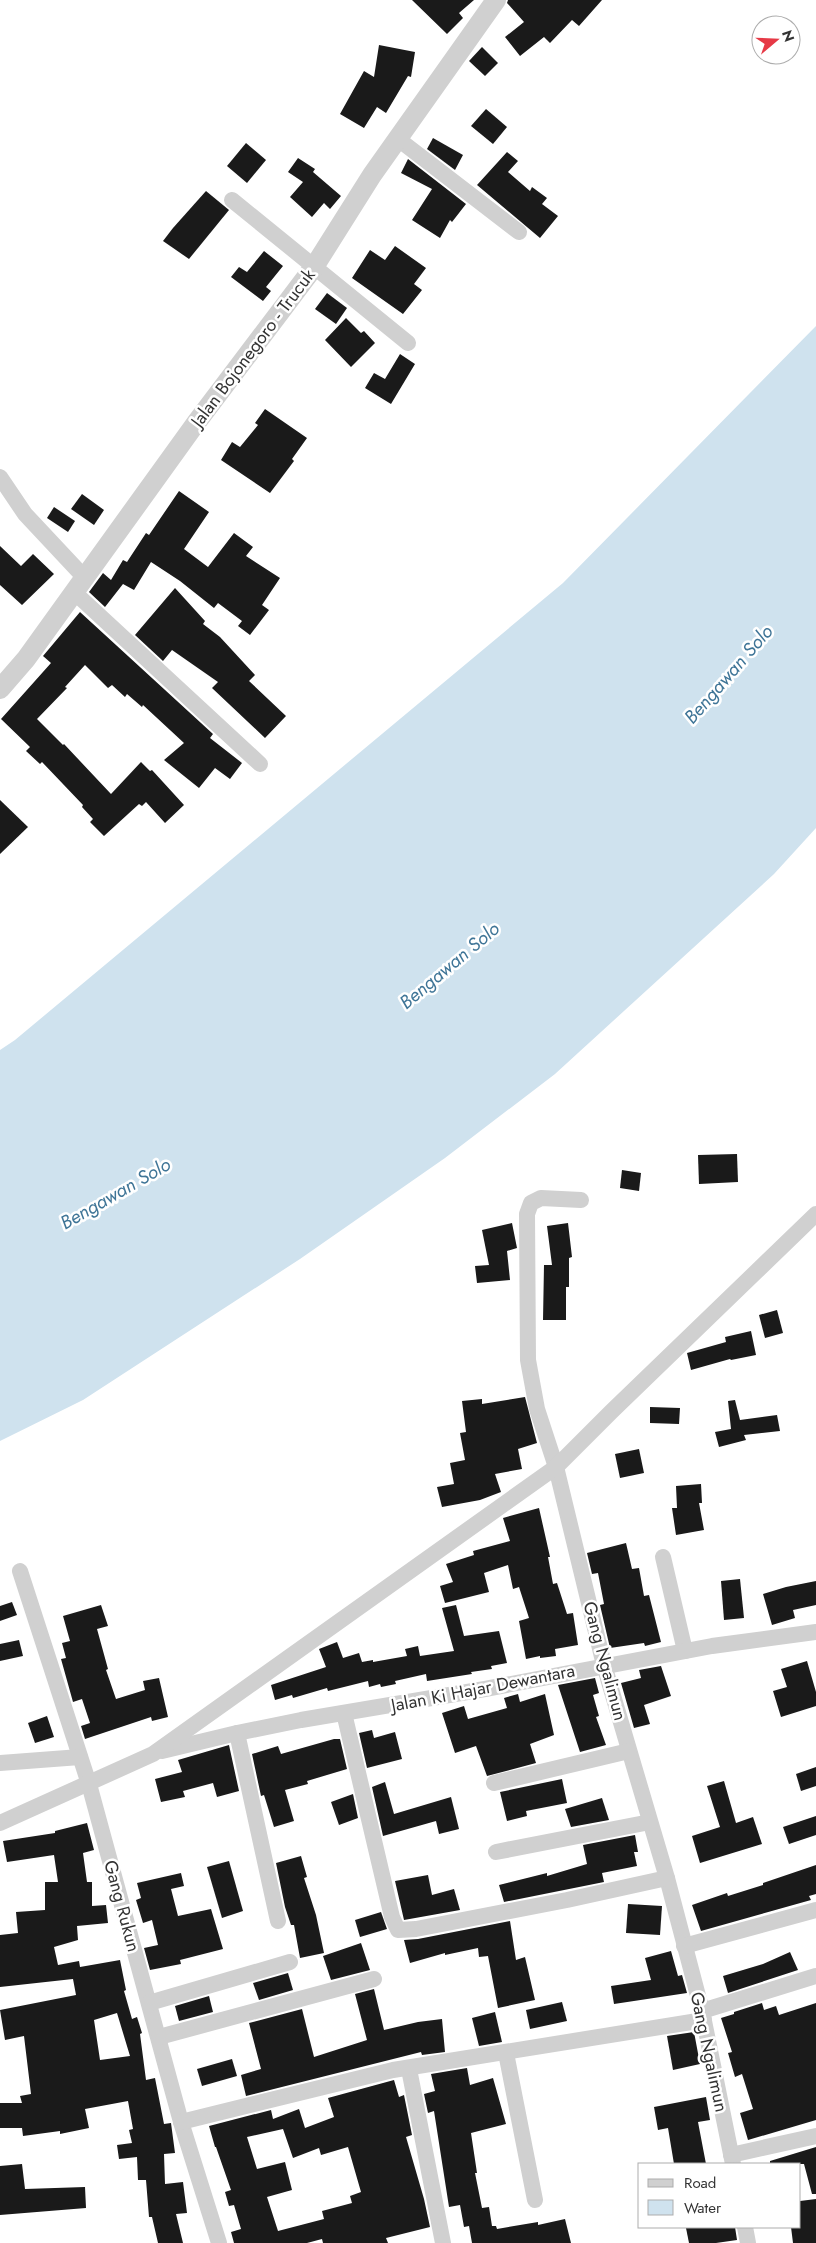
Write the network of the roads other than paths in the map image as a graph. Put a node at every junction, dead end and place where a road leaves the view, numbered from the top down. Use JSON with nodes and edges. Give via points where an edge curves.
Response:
{"nodes":[{"id":1,"x":496,"y":0,"type":"edge"},
{"id":2,"x":398,"y":139,"type":"junction"},
{"id":3,"x":232,"y":200,"type":"dead end"},
{"id":4,"x":519,"y":232,"type":"dead end"},
{"id":5,"x":314,"y":267,"type":"junction"},
{"id":6,"x":408,"y":342,"type":"dead end"},
{"id":7,"x":0,"y":477,"type":"edge"},
{"id":8,"x":79,"y":585,"type":"junction"},
{"id":9,"x":0,"y":689,"type":"edge"},
{"id":10,"x":260,"y":764,"type":"dead end"},
{"id":11,"x":581,"y":1200,"type":"dead end"},
{"id":12,"x":816,"y":1214,"type":"edge"},
{"id":13,"x":556,"y":1467,"type":"junction"},
{"id":14,"x":663,"y":1557,"type":"dead end"},
{"id":15,"x":20,"y":1571,"type":"dead end"},
{"id":16,"x":816,"y":1632,"type":"edge"},
{"id":17,"x":685,"y":1651,"type":"junction"},
{"id":18,"x":604,"y":1666,"type":"junction"},
{"id":19,"x":344,"y":1714,"type":"junction"},
{"id":20,"x":236,"y":1733,"type":"junction"},
{"id":21,"x":629,"y":1751,"type":"junction"},
{"id":22,"x":153,"y":1754,"type":"junction"},
{"id":23,"x":80,"y":1757,"type":"junction"},
{"id":24,"x":0,"y":1763,"type":"edge"},
{"id":25,"x":494,"y":1783,"type":"dead end"},
{"id":26,"x":89,"y":1784,"type":"junction"},
{"id":27,"x":650,"y":1822,"type":"junction"},
{"id":28,"x":0,"y":1823,"type":"edge"},
{"id":29,"x":496,"y":1852,"type":"dead end"},
{"id":30,"x":667,"y":1878,"type":"junction"},
{"id":31,"x":816,"y":1910,"type":"edge"},
{"id":32,"x":278,"y":1921,"type":"dead end"},
{"id":33,"x":684,"y":1946,"type":"junction"},
{"id":34,"x":290,"y":1962,"type":"dead end"},
{"id":35,"x":816,"y":1976,"type":"edge"},
{"id":36,"x":374,"y":1979,"type":"dead end"},
{"id":37,"x":149,"y":2003,"type":"junction"},
{"id":38,"x":703,"y":2016,"type":"junction"},
{"id":39,"x":159,"y":2037,"type":"junction"},
{"id":40,"x":506,"y":2053,"type":"junction"},
{"id":41,"x":409,"y":2068,"type":"junction"},
{"id":42,"x":181,"y":2122,"type":"junction"},
{"id":43,"x":816,"y":2136,"type":"edge"},
{"id":44,"x":732,"y":2160,"type":"edge"},
{"id":45,"x":534,"y":2200,"type":"dead end"},
{"id":46,"x":746,"y":2228,"type":"edge"},
{"id":47,"x":219,"y":2243,"type":"edge"},
{"id":48,"x":443,"y":2243,"type":"edge"},
{"id":49,"x":748,"y":2243,"type":"edge"}],
"edges":[{"from":1,"to":2,"type":"street","name":"Jalan Bojonegoro - Trucuk"},
{"from":2,"to":4,"type":"street"},
{"from":2,"to":5,"type":"street","name":"Jalan Bojonegoro - Trucuk"},
{"from":3,"to":5,"type":"street"},
{"from":5,"to":6,"type":"street"},
{"from":5,"to":8,"type":"street","name":"Jalan Bojonegoro - Trucuk"},
{"from":7,"to":8,"type":"street"},
{"from":8,"to":9,"type":"street","name":"Jalan Bojonegoro - Trucuk","via":[[26,659]]},
{"from":8,"to":10,"type":"street"},
{"from":11,"to":13,"type":"street","name":"Gang Ngalimun","via":[[541,1198],[532,1203],[527,1214],[528,1360],[537,1409]]},
{"from":12,"to":13,"type":"street"},
{"from":13,"to":18,"type":"street","name":"Gang Ngalimun"},
{"from":13,"to":22,"type":"street"},
{"from":14,"to":17,"type":"street"},
{"from":15,"to":23,"type":"street","name":"Gang Rukun"},
{"from":16,"to":17,"type":"street","name":"Jalan Ki Hajar Dewantara"},
{"from":17,"to":18,"type":"street","name":"Jalan Ki Hajar Dewantara"},
{"from":18,"to":19,"type":"street","name":"Jalan Ki Hajar Dewantara"},
{"from":18,"to":21,"type":"street","name":"Gang Ngalimun"},
{"from":19,"to":20,"type":"street","name":"Jalan Ki Hajar Dewantara"},
{"from":19,"to":30,"type":"street","via":[[392,1917],[398,1930],[567,1900]]},
{"from":20,"to":22,"type":"street","name":"Jalan Ki Hajar Dewantara"},
{"from":20,"to":32,"type":"street"},
{"from":21,"to":25,"type":"street"},
{"from":21,"to":27,"type":"street","name":"Gang Ngalimun"},
{"from":22,"to":26,"type":"street"},
{"from":23,"to":24,"type":"street"},
{"from":23,"to":26,"type":"street","name":"Gang Rukun"},
{"from":26,"to":28,"type":"street"},
{"from":26,"to":37,"type":"street","name":"Gang Rukun"},
{"from":27,"to":29,"type":"street"},
{"from":27,"to":30,"type":"street","name":"Gang Ngalimun"},
{"from":30,"to":33,"type":"street","name":"Gang Ngalimun"},
{"from":31,"to":33,"type":"street"},
{"from":33,"to":38,"type":"street","name":"Gang Ngalimun"},
{"from":34,"to":37,"type":"street"},
{"from":35,"to":38,"type":"street"},
{"from":36,"to":39,"type":"street"},
{"from":37,"to":39,"type":"street","name":"Gang Rukun"},
{"from":38,"to":40,"type":"street"},
{"from":38,"to":44,"type":"street","name":"Gang Ngalimun"},
{"from":39,"to":42,"type":"street","name":"Gang Rukun"},
{"from":40,"to":41,"type":"street"},
{"from":40,"to":45,"type":"street"},
{"from":41,"to":42,"type":"street"},
{"from":41,"to":48,"type":"street"},
{"from":42,"to":47,"type":"street","name":"Gang Rukun"},
{"from":43,"to":44,"type":"street"},
{"from":46,"to":49,"type":"street"}]}
